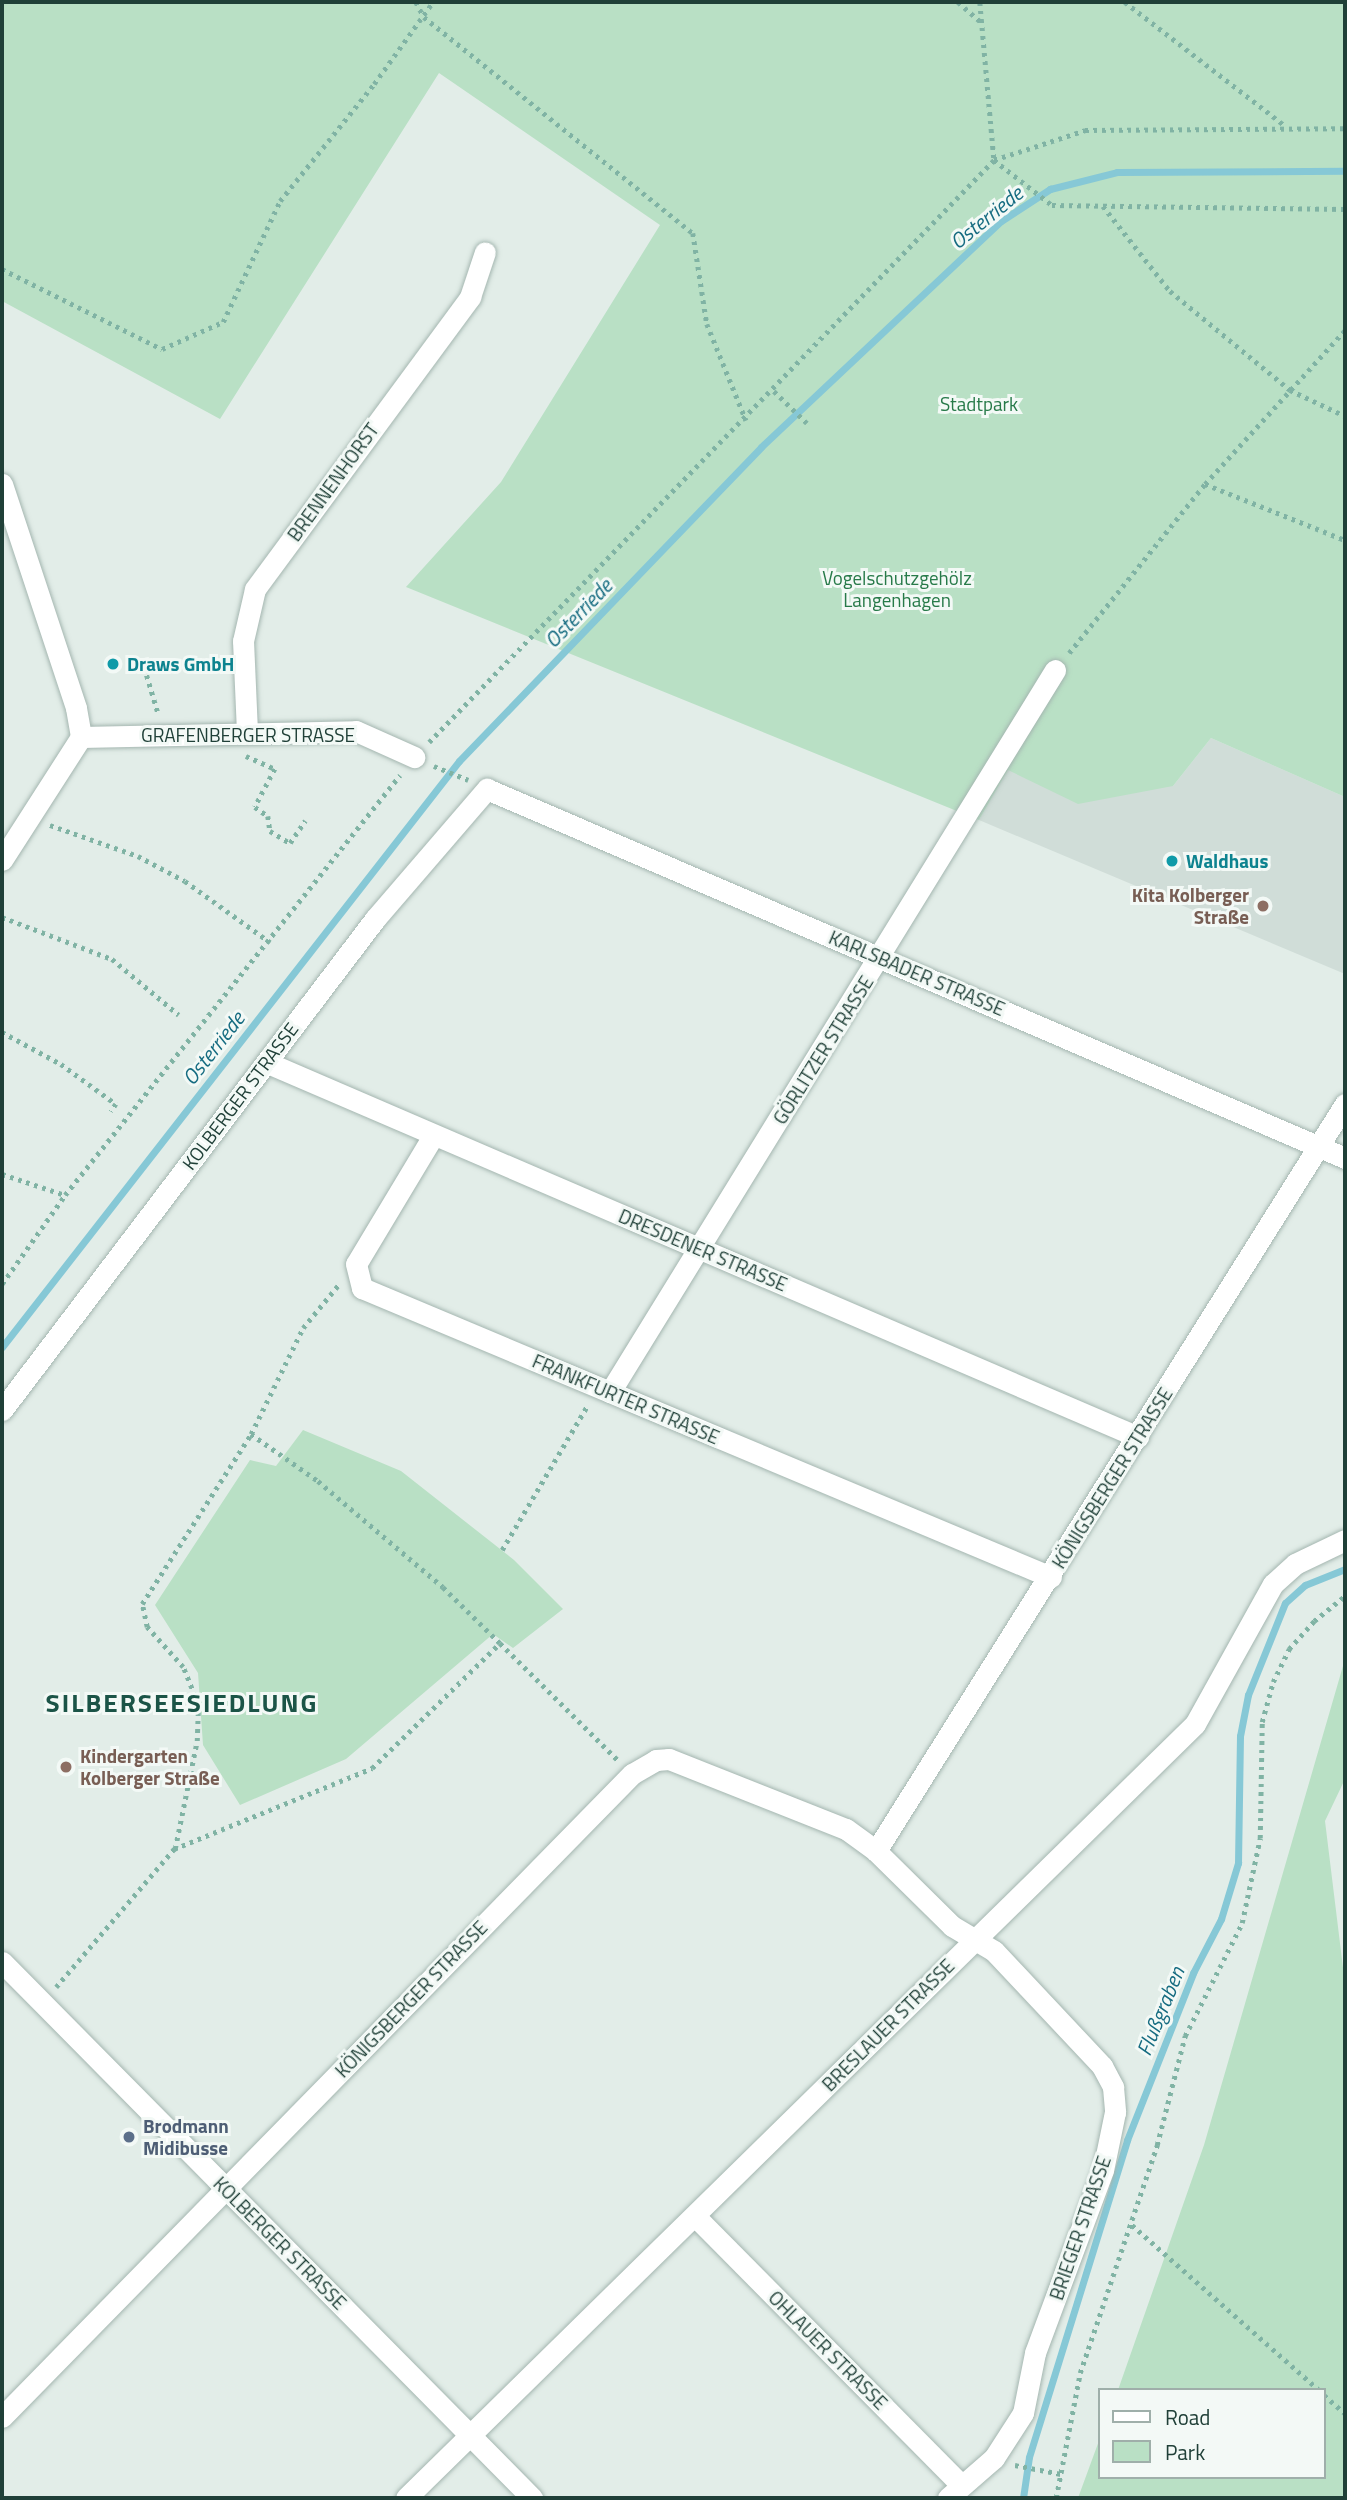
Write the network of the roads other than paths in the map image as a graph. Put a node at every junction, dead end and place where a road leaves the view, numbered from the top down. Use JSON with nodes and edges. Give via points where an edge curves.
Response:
{"nodes":[{"id":1,"x":485,"y":252,"type":"dead end"},
{"id":2,"x":2,"y":484,"type":"edge"},
{"id":3,"x":1055,"y":670,"type":"road end"},
{"id":4,"x":238,"y":732,"type":"junction"},
{"id":5,"x":81,"y":737,"type":"junction"},
{"id":6,"x":414,"y":757,"type":"road end"},
{"id":7,"x":487,"y":789,"type":"joint"},
{"id":8,"x":2,"y":860,"type":"edge"},
{"id":9,"x":881,"y":957,"type":"junction"},
{"id":10,"x":268,"y":1063,"type":"junction"},
{"id":11,"x":1345,"y":1104,"type":"edge"},
{"id":12,"x":433,"y":1136,"type":"junction"},
{"id":13,"x":1319,"y":1147,"type":"junction"},
{"id":14,"x":1345,"y":1158,"type":"edge"},
{"id":15,"x":700,"y":1248,"type":"junction"},
{"id":16,"x":602,"y":1389,"type":"junction"},
{"id":17,"x":2,"y":1410,"type":"edge"},
{"id":18,"x":1138,"y":1437,"type":"junction"},
{"id":19,"x":1345,"y":1540,"type":"edge"},
{"id":20,"x":1051,"y":1577,"type":"junction"},
{"id":21,"x":876,"y":1851,"type":"junction"},
{"id":22,"x":975,"y":1939,"type":"junction"},
{"id":23,"x":2,"y":1962,"type":"edge"},
{"id":24,"x":226,"y":2188,"type":"junction"},
{"id":25,"x":695,"y":2216,"type":"junction"},
{"id":26,"x":2,"y":2417,"type":"edge"},
{"id":27,"x":470,"y":2435,"type":"junction"},
{"id":28,"x":955,"y":2492,"type":"edge"},
{"id":29,"x":406,"y":2498,"type":"edge"},
{"id":30,"x":532,"y":2498,"type":"edge"}],
"edges":[{"from":1,"to":4,"type":"street","name":"BRENNENHORST","via":[[470,297],[255,589],[243,641]]},
{"from":2,"to":5,"type":"street","via":[[76,708]]},
{"from":3,"to":9,"type":"street","name":"GÖRLITZER STRASSE"},
{"from":4,"to":5,"type":"street","name":"GRAFENBERGER STRASSE"},
{"from":4,"to":6,"type":"street","name":"GRAFENBERGER STRASSE","via":[[356,731]]},
{"from":5,"to":8,"type":"street"},
{"from":7,"to":9,"type":"street","name":"KARLSBADER STRASSE"},
{"from":7,"to":10,"type":"street","name":"KOLBERGER STRASSE","via":[[375,919]]},
{"from":9,"to":13,"type":"street","name":"KARLSBADER STRASSE"},
{"from":9,"to":15,"type":"street","name":"GÖRLITZER STRASSE"},
{"from":10,"to":12,"type":"street","name":"DRESDENER STRASSE"},
{"from":10,"to":17,"type":"street","name":"KOLBERGER STRASSE"},
{"from":11,"to":13,"type":"street","name":"KÖNIGSBERGER STRASSE"},
{"from":12,"to":15,"type":"street","name":"DRESDENER STRASSE"},
{"from":12,"to":16,"type":"street","name":"FRANKFURTER STRASSE","via":[[356,1264],[362,1288]]},
{"from":13,"to":14,"type":"street","name":"KARLSBADER STRASSE"},
{"from":13,"to":18,"type":"street","name":"KÖNIGSBERGER STRASSE"},
{"from":15,"to":16,"type":"street","name":"GÖRLITZER STRASSE"},
{"from":15,"to":18,"type":"street","name":"DRESDENER STRASSE"},
{"from":16,"to":20,"type":"street","name":"FRANKFURTER STRASSE"},
{"from":18,"to":20,"type":"street","name":"KÖNIGSBERGER STRASSE"},
{"from":19,"to":22,"type":"street","name":"BRESLAUER STRASSE","via":[[1295,1564],[1273,1584],[1195,1724]]},
{"from":20,"to":21,"type":"street","name":"KÖNIGSBERGER STRASSE"},
{"from":21,"to":22,"type":"street","name":"KÖNIGSBERGER STRASSE","via":[[952,1926]]},
{"from":21,"to":24,"type":"street","name":"KÖNIGSBERGER STRASSE","via":[[846,1829],[669,1759],[656,1760],[632,1773]]},
{"from":22,"to":25,"type":"street","name":"BRESLAUER STRASSE"},
{"from":22,"to":28,"type":"street","name":"BRIEGER STRASSE","via":[[993,1951],[1102,2066],[1112,2087],[1115,2112],[1103,2171],[1035,2353],[1023,2413],[994,2458]]},
{"from":23,"to":24,"type":"street","name":"KOLBERGER STRASSE"},
{"from":24,"to":26,"type":"street","name":"KÖNIGSBERGER STRASSE"},
{"from":24,"to":27,"type":"street","name":"KOLBERGER STRASSE"},
{"from":25,"to":27,"type":"street","name":"BRESLAUER STRASSE"},
{"from":25,"to":28,"type":"street","name":"OHLAUER STRASSE"},
{"from":27,"to":29,"type":"street","name":"BRESLAUER STRASSE"},
{"from":27,"to":30,"type":"street","name":"KOLBERGER STRASSE"}]}
